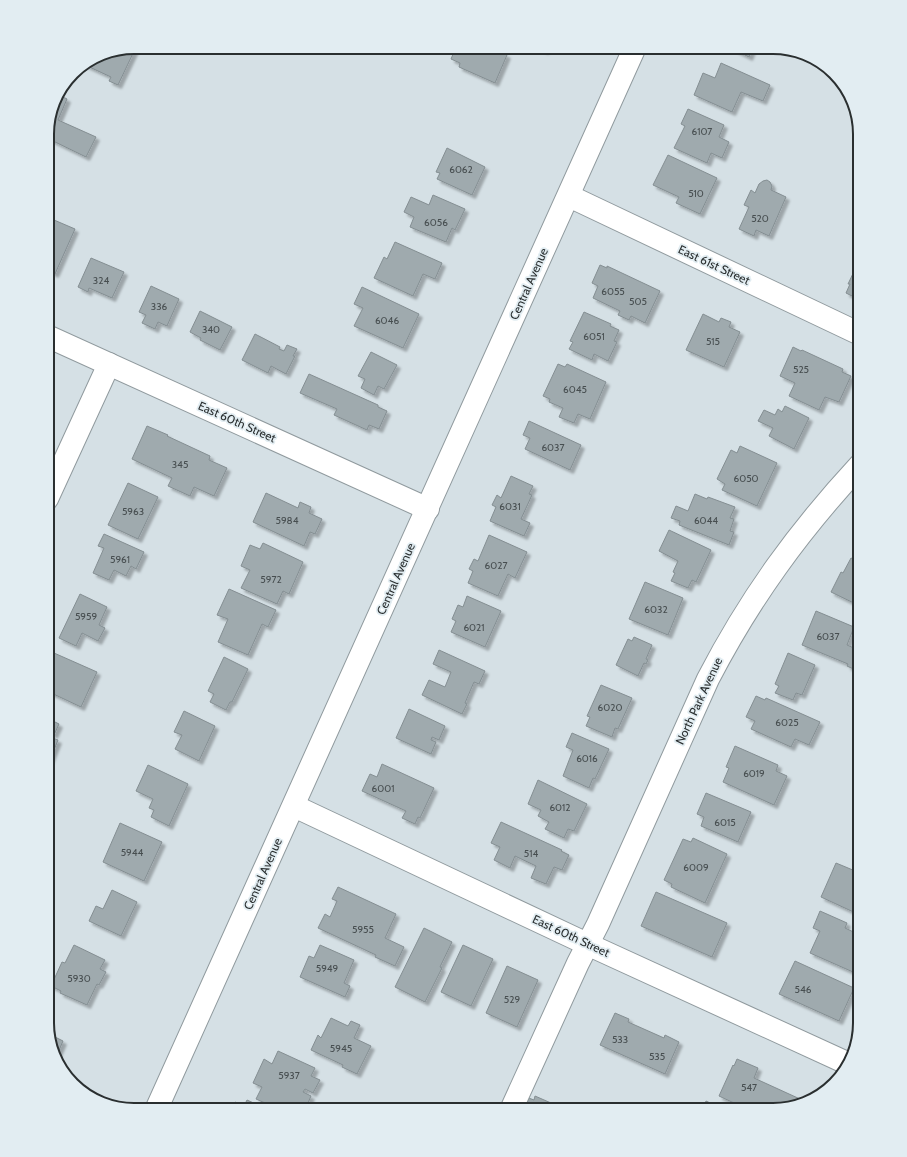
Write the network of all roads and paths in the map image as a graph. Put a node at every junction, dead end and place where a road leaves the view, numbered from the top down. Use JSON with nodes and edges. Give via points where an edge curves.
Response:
{"nodes":[{"id":1,"x":632,"y":54,"type":"edge"},
{"id":2,"x":569,"y":196,"type":"junction"},
{"id":3,"x":853,"y":331,"type":"edge"},
{"id":4,"x":54,"y":339,"type":"edge"},
{"id":5,"x":109,"y":364,"type":"junction"},
{"id":6,"x":853,"y":473,"type":"edge"},
{"id":7,"x":54,"y":484,"type":"edge"},
{"id":8,"x":428,"y":509,"type":"junction"},
{"id":9,"x":294,"y":806,"type":"junction"},
{"id":10,"x":582,"y":953,"type":"junction"},
{"id":11,"x":843,"y":1062,"type":"edge"},
{"id":12,"x":159,"y":1103,"type":"edge"},
{"id":13,"x":514,"y":1103,"type":"edge"}],
"edges":[{"from":1,"to":2,"type":"street","name":"Central Avenue"},
{"from":2,"to":3,"type":"street","name":"East 61st Street"},
{"from":2,"to":8,"type":"street","name":"Central Avenue"},
{"from":4,"to":5,"type":"street","name":"East 60th Street"},
{"from":5,"to":7,"type":"street"},
{"from":5,"to":8,"type":"street","name":"East 60th Street"},
{"from":6,"to":10,"type":"street","name":"North Park Avenue","via":[[817,512],[790,547],[728,641],[708,679],[601,917]]},
{"from":8,"to":9,"type":"street","name":"Central Avenue"},
{"from":9,"to":10,"type":"street","name":"East 60th Street"},
{"from":9,"to":12,"type":"street","name":"Central Avenue"},
{"from":10,"to":11,"type":"street","name":"East 60th Street"},
{"from":10,"to":13,"type":"street","name":"North Park Avenue"}]}
